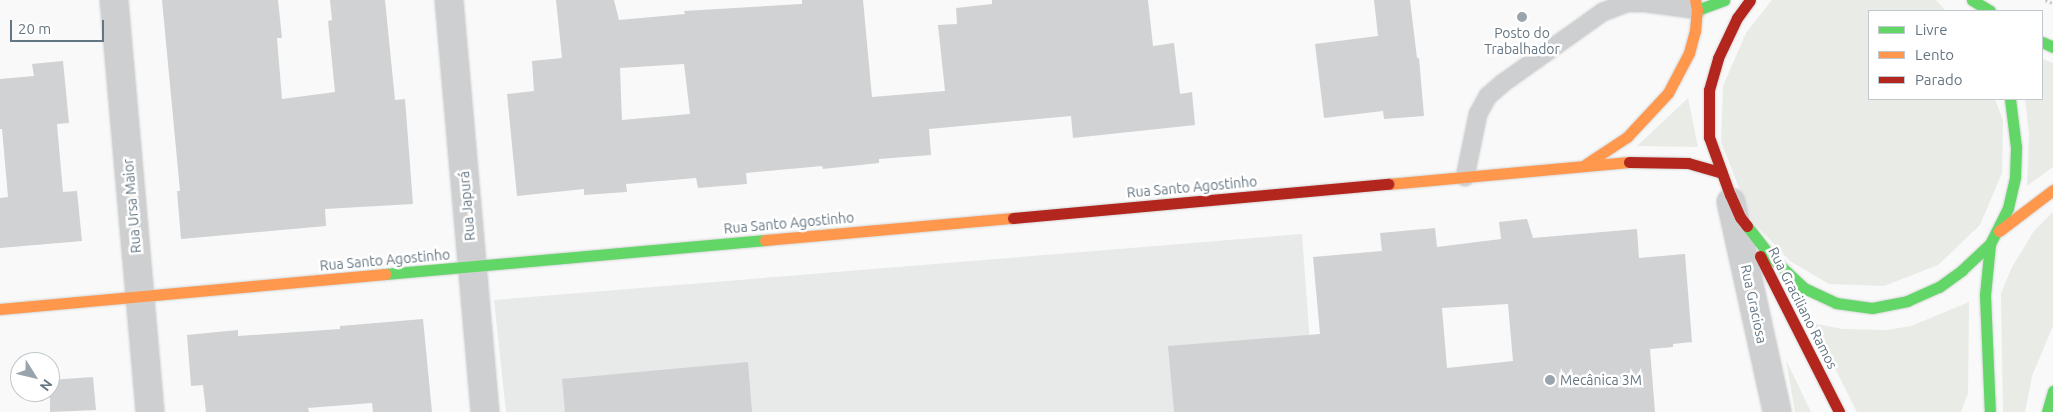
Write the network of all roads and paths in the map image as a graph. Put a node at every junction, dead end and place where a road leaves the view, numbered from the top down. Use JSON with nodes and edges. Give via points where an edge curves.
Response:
{"nodes":[{"id":1,"x":114,"y":0,"type":"edge"},
{"id":2,"x":449,"y":0,"type":"edge"},
{"id":3,"x":1724,"y":0,"type":"edge"},
{"id":4,"x":1750,"y":0,"type":"edge"},
{"id":5,"x":1959,"y":0,"type":"edge"},
{"id":6,"x":1972,"y":0,"type":"edge"},
{"id":7,"x":2045,"y":0,"type":"edge"},
{"id":8,"x":1626,"y":2,"type":"edge"},
{"id":9,"x":2053,"y":3,"type":"edge"},
{"id":10,"x":1696,"y":5,"type":"edge"},
{"id":11,"x":1967,"y":10,"type":"edge"},
{"id":12,"x":1988,"y":10,"type":"edge"},
{"id":13,"x":2010,"y":100,"type":"edge"},
{"id":14,"x":1580,"y":167,"type":"junction"},
{"id":15,"x":1465,"y":178,"type":"junction"},
{"id":16,"x":2053,"y":190,"type":"edge"},
{"id":17,"x":1731,"y":195,"type":"junction"},
{"id":18,"x":1998,"y":232,"type":"junction"},
{"id":19,"x":1990,"y":244,"type":"junction"},
{"id":20,"x":472,"y":267,"type":"junction"},
{"id":21,"x":140,"y":296,"type":"junction"},
{"id":22,"x":0,"y":309,"type":"edge"},
{"id":23,"x":2053,"y":391,"type":"edge"},
{"id":24,"x":1989,"y":411,"type":"edge"},
{"id":25,"x":150,"y":412,"type":"edge"},
{"id":26,"x":485,"y":412,"type":"edge"},
{"id":27,"x":1777,"y":412,"type":"edge"},
{"id":28,"x":1839,"y":412,"type":"edge"},
{"id":29,"x":2047,"y":412,"type":"edge"}],
"edges":[{"from":1,"to":21,"type":"street","name":"Rua Ursa Maior"},
{"from":2,"to":20,"type":"street","name":"Rua Japurá"},
{"from":3,"to":10,"type":"main road"},
{"from":4,"to":17,"type":"main road","via":[[1718,58],[1708,90],[1710,137]]},
{"from":5,"to":11,"type":"main road"},
{"from":6,"to":12,"type":"main road"},
{"from":7,"to":9,"type":"path"},
{"from":8,"to":10,"type":"lane"},
{"from":8,"to":15,"type":"lane","via":[[1604,12],[1488,96],[1478,114]]},
{"from":10,"to":14,"type":"main road","name":"Rua Santo Agostinho","via":[[1695,31],[1689,53],[1658,107],[1627,137]]},
{"from":13,"to":18,"type":"main road","via":[[2016,147],[2015,177]]},
{"from":14,"to":15,"type":"main road","name":"Rua Santo Agostinho"},
{"from":14,"to":17,"type":"main road","name":"Rua Santo Agostinho","via":[[1659,161],[1688,163]]},
{"from":15,"to":20,"type":"main road","name":"Rua Santo Agostinho"},
{"from":16,"to":18,"type":"main road"},
{"from":17,"to":19,"type":"main road","via":[[1772,258],[1804,288],[1836,303],[1872,308],[1907,301],[1939,287]]},
{"from":17,"to":27,"type":"street","name":"Rua Graciosa"},
{"from":17,"to":28,"type":"main road","name":"Rua Graciliano Ramos"},
{"from":18,"to":19,"type":"main road"},
{"from":19,"to":24,"type":"main road","via":[[1985,295]]},
{"from":20,"to":21,"type":"main road","name":"Rua Santo Agostinho"},
{"from":20,"to":26,"type":"street","name":"Rua Japurá"},
{"from":21,"to":22,"type":"main road","name":"Rua Santo Agostinho"},
{"from":21,"to":25,"type":"street","name":"Rua Ursa Maior"},
{"from":23,"to":29,"type":"main road"}]}
